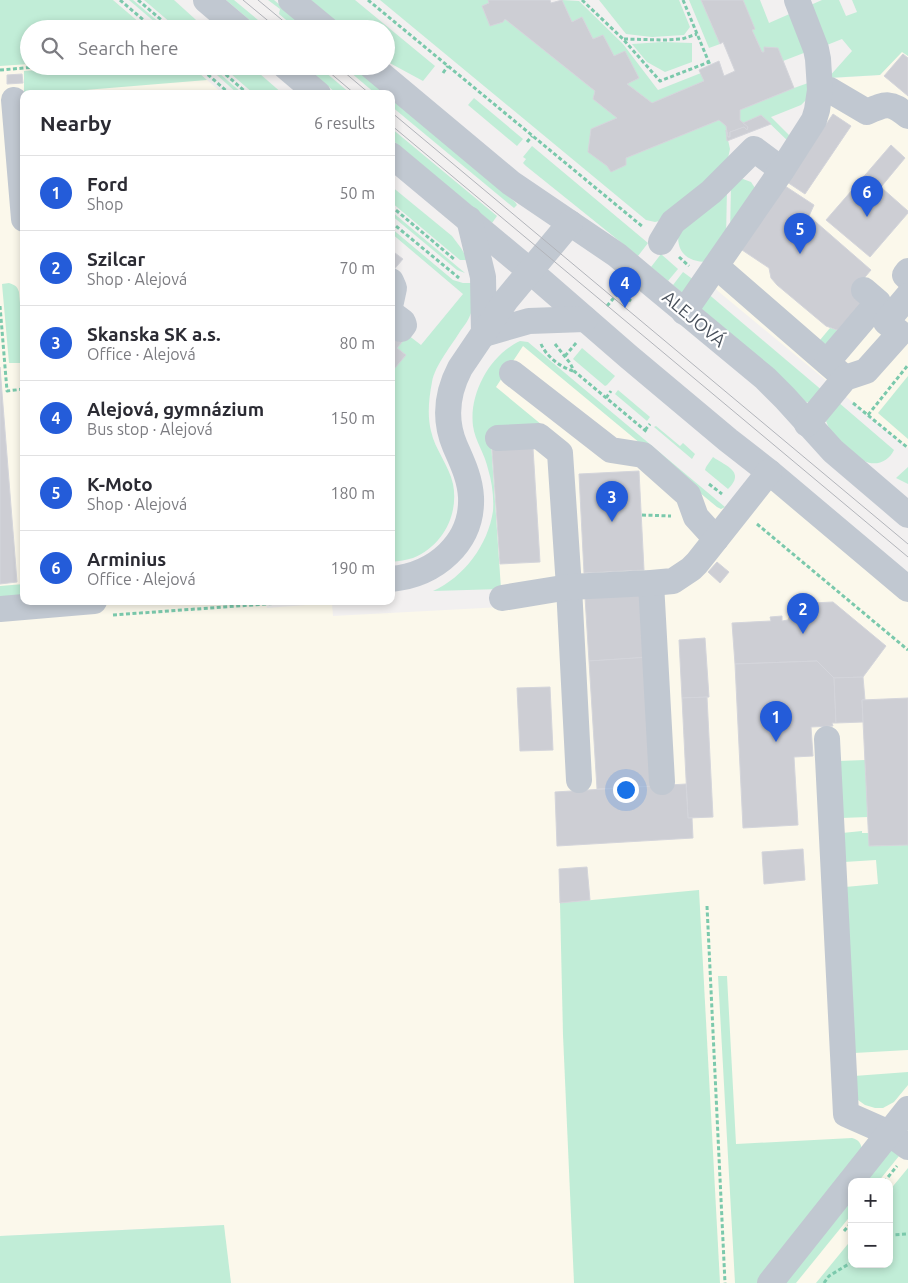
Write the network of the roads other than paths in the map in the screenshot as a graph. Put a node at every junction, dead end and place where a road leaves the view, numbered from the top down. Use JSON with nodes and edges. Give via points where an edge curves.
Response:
{"nodes":[{"id":1,"x":206,"y":0,"type":"edge"},
{"id":2,"x":292,"y":0,"type":"edge"},
{"id":3,"x":796,"y":0,"type":"edge"},
{"id":4,"x":229,"y":20,"type":"edge"},
{"id":5,"x":315,"y":20,"type":"edge"},
{"id":6,"x":296,"y":75,"type":"edge"},
{"id":7,"x":382,"y":75,"type":"edge"},
{"id":8,"x":313,"y":90,"type":"edge"},
{"id":9,"x":820,"y":90,"type":"junction"},
{"id":10,"x":14,"y":100,"type":"dead end"},
{"id":11,"x":908,"y":116,"type":"edge"},
{"id":12,"x":395,"y":157,"type":"edge"},
{"id":13,"x":782,"y":170,"type":"junction"},
{"id":14,"x":20,"y":171,"type":"edge"},
{"id":15,"x":469,"y":219,"type":"junction"},
{"id":16,"x":570,"y":223,"type":"junction"},
{"id":17,"x":661,"y":242,"type":"road end"},
{"id":18,"x":530,"y":271,"type":"junction"},
{"id":19,"x":908,"y":271,"type":"edge"},
{"id":20,"x":711,"y":273,"type":"junction"},
{"id":21,"x":908,"y":278,"type":"edge"},
{"id":22,"x":864,"y":290,"type":"dead end"},
{"id":23,"x":908,"y":296,"type":"edge"},
{"id":24,"x":684,"y":312,"type":"junction"},
{"id":25,"x":588,"y":322,"type":"junction"},
{"id":26,"x":484,"y":334,"type":"junction"},
{"id":27,"x":512,"y":373,"type":"dead end"},
{"id":28,"x":836,"y":376,"type":"junction"},
{"id":29,"x":807,"y":424,"type":"junction"},
{"id":30,"x":498,"y":438,"type":"dead end"},
{"id":31,"x":769,"y":472,"type":"junction"},
{"id":32,"x":908,"y":515,"type":"edge"},
{"id":33,"x":716,"y":539,"type":"junction"},
{"id":34,"x":395,"y":578,"type":"edge"},
{"id":35,"x":651,"y":583,"type":"junction"},
{"id":36,"x":569,"y":587,"type":"junction"},
{"id":37,"x":908,"y":589,"type":"edge"},
{"id":38,"x":502,"y":598,"type":"dead end"},
{"id":39,"x":102,"y":608,"type":"edge"},
{"id":40,"x":0,"y":609,"type":"edge"},
{"id":41,"x":827,"y":739,"type":"dead end"},
{"id":42,"x":580,"y":780,"type":"dead end"},
{"id":43,"x":662,"y":782,"type":"dead end"},
{"id":44,"x":908,"y":1108,"type":"edge"},
{"id":45,"x":898,"y":1140,"type":"edge"},
{"id":46,"x":770,"y":1283,"type":"edge"}],
"edges":[{"from":1,"to":4,"type":"street"},
{"from":2,"to":5,"type":"street"},
{"from":3,"to":9,"type":"street","via":[[817,54]]},
{"from":6,"to":8,"type":"street"},
{"from":7,"to":16,"type":"street","name":"ALEJOVÁ","via":[[511,183]]},
{"from":9,"to":11,"type":"street","via":[[830,90],[867,112],[890,104]]},
{"from":9,"to":13,"type":"street","via":[[814,120]]},
{"from":10,"to":14,"type":"street"},
{"from":12,"to":15,"type":"street"},
{"from":13,"to":17,"type":"street","via":[[754,149],[673,222]]},
{"from":13,"to":20,"type":"street"},
{"from":15,"to":18,"type":"street"},
{"from":15,"to":26,"type":"street","via":[[484,283]]},
{"from":16,"to":18,"type":"street"},
{"from":16,"to":24,"type":"street","name":"ALEJOVÁ","via":[[617,255]]},
{"from":18,"to":25,"type":"street"},
{"from":18,"to":26,"type":"street"},
{"from":19,"to":21,"type":"street","via":[[905,275]]},
{"from":20,"to":24,"type":"street"},
{"from":20,"to":28,"type":"street"},
{"from":22,"to":28,"type":"street","via":[[878,302]]},
{"from":23,"to":28,"type":"street","via":[[886,322],[900,333],[866,370]]},
{"from":24,"to":29,"type":"street","name":"ALEJOVÁ","via":[[765,378]]},
{"from":25,"to":26,"type":"street","via":[[529,321]]},
{"from":25,"to":31,"type":"street"},
{"from":26,"to":34,"type":"street","via":[[454,379],[449,399],[449,429],[466,470],[471,497],[464,529],[453,548],[435,565]]},
{"from":27,"to":33,"type":"street","via":[[610,450],[643,455],[688,495],[696,517]]},
{"from":28,"to":29,"type":"street"},
{"from":29,"to":32,"type":"street","name":"ALEJOVÁ","via":[[833,451]]},
{"from":30,"to":36,"type":"street","via":[[539,436],[560,453]]},
{"from":31,"to":33,"type":"street"},
{"from":31,"to":37,"type":"street"},
{"from":33,"to":35,"type":"street","via":[[697,563],[673,581]]},
{"from":35,"to":36,"type":"street"},
{"from":35,"to":43,"type":"street"},
{"from":36,"to":38,"type":"street"},
{"from":36,"to":42,"type":"street"},
{"from":39,"to":40,"type":"street"},
{"from":41,"to":45,"type":"street","via":[[846,1114]]},
{"from":44,"to":45,"type":"street"},
{"from":45,"to":46,"type":"street"}]}
